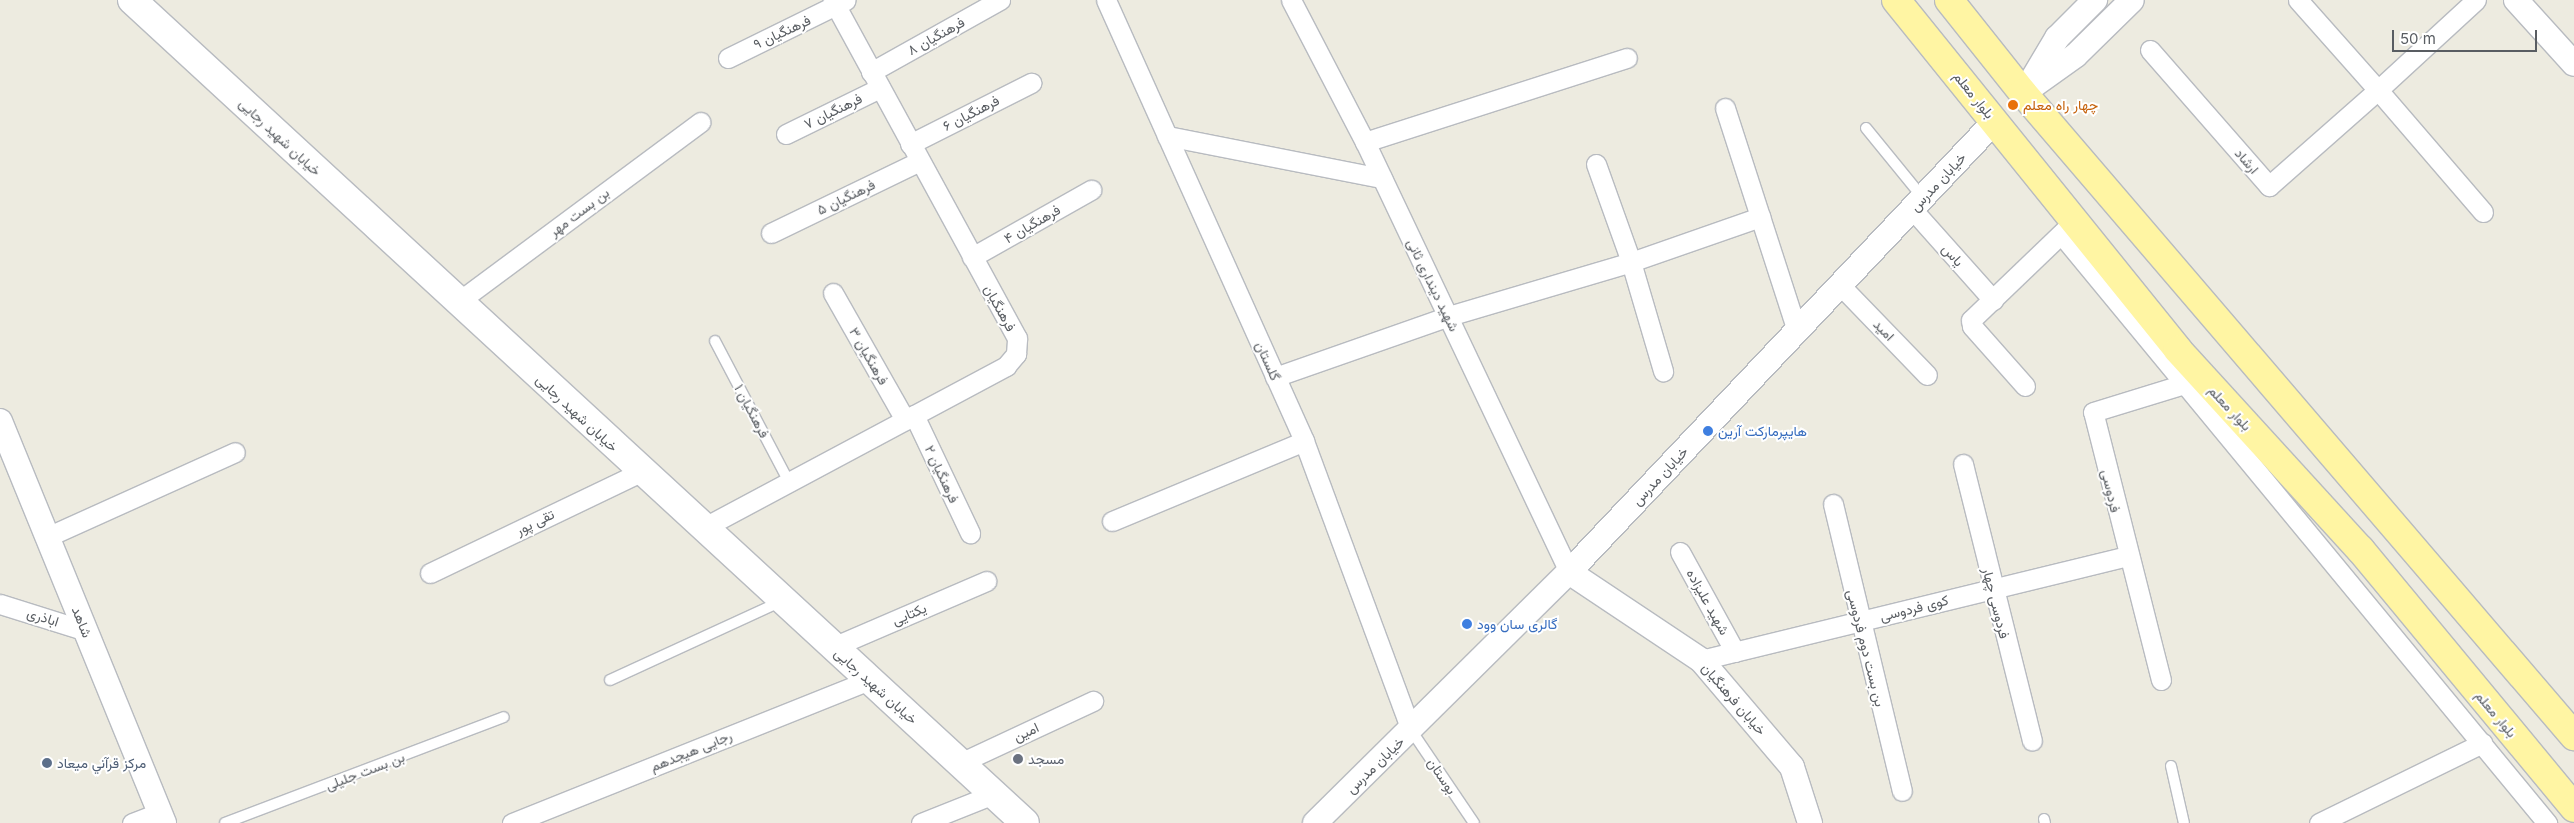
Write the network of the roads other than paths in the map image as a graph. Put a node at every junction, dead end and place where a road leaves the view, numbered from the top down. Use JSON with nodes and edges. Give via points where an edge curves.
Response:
{"nodes":[{"id":1,"x":132,"y":0,"type":"edge"},
{"id":2,"x":1000,"y":0,"type":"edge"},
{"id":3,"x":1106,"y":0,"type":"edge"},
{"id":4,"x":1291,"y":0,"type":"edge"},
{"id":5,"x":1896,"y":0,"type":"edge"},
{"id":6,"x":1949,"y":0,"type":"edge"},
{"id":7,"x":2095,"y":0,"type":"edge"},
{"id":8,"x":2132,"y":0,"type":"edge"},
{"id":9,"x":2298,"y":0,"type":"edge"},
{"id":10,"x":2476,"y":0,"type":"edge"},
{"id":11,"x":2516,"y":0,"type":"edge"},
{"id":12,"x":839,"y":2,"type":"edge"},
{"id":13,"x":2150,"y":50,"type":"dead end"},
{"id":14,"x":728,"y":58,"type":"dead end"},
{"id":15,"x":1627,"y":58,"type":"dead end"},
{"id":16,"x":2574,"y":64,"type":"edge"},
{"id":17,"x":876,"y":80,"type":"junction"},
{"id":18,"x":1031,"y":83,"type":"dead end"},
{"id":19,"x":2378,"y":90,"type":"junction"},
{"id":20,"x":2023,"y":93,"type":"junction"},
{"id":21,"x":1725,"y":108,"type":"dead end"},
{"id":22,"x":1995,"y":121,"type":"junction"},
{"id":23,"x":700,"y":122,"type":"dead end"},
{"id":24,"x":1866,"y":128,"type":"dead end"},
{"id":25,"x":786,"y":134,"type":"dead end"},
{"id":26,"x":1167,"y":136,"type":"junction"},
{"id":27,"x":1364,"y":142,"type":"junction"},
{"id":28,"x":910,"y":144,"type":"junction"},
{"id":29,"x":920,"y":161,"type":"junction"},
{"id":30,"x":1596,"y":164,"type":"dead end"},
{"id":31,"x":1382,"y":178,"type":"junction"},
{"id":32,"x":1092,"y":190,"type":"dead end"},
{"id":33,"x":1918,"y":203,"type":"junction"},
{"id":34,"x":2483,"y":212,"type":"dead end"},
{"id":35,"x":1760,"y":217,"type":"junction"},
{"id":36,"x":2068,"y":227,"type":"junction"},
{"id":37,"x":772,"y":233,"type":"dead end"},
{"id":38,"x":972,"y":258,"type":"junction"},
{"id":39,"x":1631,"y":262,"type":"junction"},
{"id":40,"x":1840,"y":285,"type":"junction"},
{"id":41,"x":833,"y":293,"type":"dead end"},
{"id":42,"x":1993,"y":300,"type":"junction"},
{"id":43,"x":458,"y":302,"type":"junction"},
{"id":44,"x":1449,"y":316,"type":"junction"},
{"id":45,"x":1797,"y":331,"type":"junction"},
{"id":46,"x":715,"y":341,"type":"dead end"},
{"id":47,"x":1663,"y":371,"type":"dead end"},
{"id":48,"x":1927,"y":375,"type":"dead end"},
{"id":49,"x":1275,"y":377,"type":"junction"},
{"id":50,"x":2193,"y":381,"type":"junction"},
{"id":51,"x":2025,"y":386,"type":"dead end"},
{"id":52,"x":910,"y":417,"type":"junction"},
{"id":53,"x":0,"y":421,"type":"edge"},
{"id":54,"x":1304,"y":441,"type":"junction"},
{"id":55,"x":235,"y":452,"type":"dead end"},
{"id":56,"x":6,"y":456,"type":"edge"},
{"id":57,"x":1963,"y":464,"type":"dead end"},
{"id":58,"x":641,"y":472,"type":"junction"},
{"id":59,"x":789,"y":482,"type":"junction"},
{"id":60,"x":1832,"y":504,"type":"dead end"},
{"id":61,"x":1112,"y":521,"type":"dead end"},
{"id":62,"x":703,"y":528,"type":"junction"},
{"id":63,"x":970,"y":534,"type":"dead end"},
{"id":64,"x":47,"y":537,"type":"junction"},
{"id":65,"x":1680,"y":552,"type":"dead end"},
{"id":66,"x":2127,"y":556,"type":"junction"},
{"id":67,"x":430,"y":572,"type":"dead end"},
{"id":68,"x":1569,"y":572,"type":"junction"},
{"id":69,"x":986,"y":581,"type":"dead end"},
{"id":70,"x":1992,"y":588,"type":"junction"},
{"id":71,"x":783,"y":601,"type":"junction"},
{"id":72,"x":0,"y":604,"type":"edge"},
{"id":73,"x":1859,"y":621,"type":"junction"},
{"id":74,"x":86,"y":631,"type":"junction"},
{"id":75,"x":833,"y":647,"type":"junction"},
{"id":76,"x":1735,"y":652,"type":"junction"},
{"id":77,"x":1701,"y":660,"type":"junction"},
{"id":78,"x":610,"y":680,"type":"dead end"},
{"id":79,"x":869,"y":680,"type":"junction"},
{"id":80,"x":2161,"y":680,"type":"dead end"},
{"id":81,"x":1093,"y":701,"type":"dead end"},
{"id":82,"x":504,"y":717,"type":"dead end"},
{"id":83,"x":1411,"y":730,"type":"junction"},
{"id":84,"x":2573,"y":733,"type":"edge"},
{"id":85,"x":2032,"y":741,"type":"dead end"},
{"id":86,"x":2482,"y":743,"type":"junction"},
{"id":87,"x":960,"y":763,"type":"junction"},
{"id":88,"x":2171,"y":766,"type":"dead end"},
{"id":89,"x":1902,"y":791,"type":"dead end"},
{"id":90,"x":994,"y":794,"type":"junction"},
{"id":91,"x":2574,"y":808,"type":"edge"},
{"id":92,"x":162,"y":818,"type":"edge"},
{"id":93,"x":132,"y":823,"type":"edge"},
{"id":94,"x":225,"y":823,"type":"edge"},
{"id":95,"x":512,"y":823,"type":"edge"},
{"id":96,"x":921,"y":823,"type":"edge"},
{"id":97,"x":1025,"y":823,"type":"edge"},
{"id":98,"x":1315,"y":823,"type":"edge"},
{"id":99,"x":1474,"y":823,"type":"edge"},
{"id":100,"x":1810,"y":823,"type":"edge"},
{"id":101,"x":2184,"y":823,"type":"edge"},
{"id":102,"x":2320,"y":823,"type":"edge"},
{"id":103,"x":2547,"y":823,"type":"edge"}],
"edges":[{"from":1,"to":43,"type":"main road","name":"خیابان شهید رجایی"},
{"from":2,"to":17,"type":"street","name":"فرهنگیان ۸"},
{"from":3,"to":26,"type":"street","name":"گلستان"},
{"from":4,"to":27,"type":"street","name":"شهید دینداری ثانی"},
{"from":5,"to":22,"type":"main road","name":"بلوار معلم"},
{"from":6,"to":20,"type":"main road"},
{"from":7,"to":20,"type":"street","via":[[2057,38]]},
{"from":8,"to":20,"type":"street","via":[[2076,55]]},
{"from":9,"to":19,"type":"street"},
{"from":10,"to":19,"type":"street","name":"ارشاد"},
{"from":11,"to":16,"type":"street"},
{"from":12,"to":14,"type":"street","name":"فرهنگیان ۹"},
{"from":12,"to":17,"type":"street","name":"فرهنگیان"},
{"from":13,"to":19,"type":"street","name":"ارشاد","via":[[2269,186]]},
{"from":15,"to":27,"type":"street"},
{"from":17,"to":25,"type":"street","name":"فرهنگیان ۷"},
{"from":17,"to":28,"type":"street","name":"فرهنگیان"},
{"from":18,"to":28,"type":"street","name":"فرهنگیان ۶"},
{"from":19,"to":34,"type":"street"},
{"from":20,"to":22,"type":"main road"},
{"from":20,"to":84,"type":"main road"},
{"from":21,"to":35,"type":"street"},
{"from":22,"to":33,"type":"street","name":"خیابان مدرس"},
{"from":22,"to":36,"type":"main road","name":"بلوار معلم"},
{"from":23,"to":43,"type":"street","name":"بن بست مهر"},
{"from":24,"to":33,"type":"lane"},
{"from":26,"to":31,"type":"street"},
{"from":26,"to":49,"type":"street","name":"گلستان"},
{"from":27,"to":31,"type":"street","name":"شهید دینداری ثانی"},
{"from":28,"to":29,"type":"street","name":"فرهنگیان"},
{"from":29,"to":37,"type":"street","name":"فرهنگیان ۵"},
{"from":29,"to":38,"type":"street","name":"فرهنگیان"},
{"from":30,"to":39,"type":"street"},
{"from":31,"to":44,"type":"street","name":"شهید دینداری ثانی"},
{"from":32,"to":38,"type":"street","name":"فرهنگیان ۴"},
{"from":33,"to":40,"type":"street","name":"خیابان مدرس"},
{"from":33,"to":42,"type":"street","name":"یاس"},
{"from":35,"to":39,"type":"street"},
{"from":35,"to":45,"type":"street"},
{"from":36,"to":42,"type":"street"},
{"from":36,"to":50,"type":"main road","name":"بلوار معلم"},
{"from":38,"to":52,"type":"street","name":"فرهنگیان","via":[[1017,338],[1016,354],[1006,366]]},
{"from":39,"to":44,"type":"street"},
{"from":39,"to":47,"type":"street"},
{"from":40,"to":45,"type":"street","name":"خیابان مدرس"},
{"from":40,"to":48,"type":"street","name":"امید"},
{"from":41,"to":52,"type":"street","name":"فرهنگیان ۳"},
{"from":42,"to":51,"type":"street","via":[[1971,323]]},
{"from":43,"to":58,"type":"main road","name":"خیابان شهید رجایی"},
{"from":44,"to":49,"type":"street"},
{"from":44,"to":68,"type":"street","name":"شهید دینداری ثانی"},
{"from":45,"to":68,"type":"street","name":"خیابان مدرس"},
{"from":46,"to":59,"type":"lane","name":"فرهنگیان ۱"},
{"from":49,"to":54,"type":"street","name":"گلستان"},
{"from":50,"to":66,"type":"street","name":"فردوسی","via":[[2093,412]]},
{"from":50,"to":86,"type":"street"},
{"from":50,"to":91,"type":"main road","name":"بلوار معلم","via":[[2360,549]]},
{"from":52,"to":59,"type":"street","name":"فرهنگیان"},
{"from":52,"to":63,"type":"street","name":"فرهنگیان ۲"},
{"from":53,"to":56,"type":"street","name":"شاهد"},
{"from":54,"to":61,"type":"street"},
{"from":54,"to":83,"type":"street","name":"گلستان"},
{"from":55,"to":64,"type":"street"},
{"from":56,"to":64,"type":"street","name":"شاهد"},
{"from":57,"to":70,"type":"street","name":"فردوسی چهار"},
{"from":58,"to":62,"type":"main road","name":"خیابان شهید رجایی"},
{"from":58,"to":67,"type":"street","name":"تقی پور"},
{"from":59,"to":62,"type":"street","name":"فرهنگیان"},
{"from":60,"to":73,"type":"street","name":"بن بست دوم فردوسی"},
{"from":62,"to":71,"type":"main road","name":"خیابان شهید رجایی"},
{"from":64,"to":74,"type":"street","name":"شاهد"},
{"from":65,"to":76,"type":"street","name":"شهید علیزاده"},
{"from":66,"to":70,"type":"street","name":"کوی فردوسی"},
{"from":66,"to":80,"type":"street","name":"فردوسی"},
{"from":68,"to":77,"type":"street","name":"خیابان فرهنگیان"},
{"from":68,"to":83,"type":"street","name":"خیابان مدرس"},
{"from":69,"to":75,"type":"street","name":"یکتایی"},
{"from":70,"to":73,"type":"street","name":"کوی فردوسی"},
{"from":70,"to":85,"type":"street","name":"فردوسی چهار"},
{"from":71,"to":75,"type":"main road","name":"خیابان شهید رجایی"},
{"from":71,"to":78,"type":"lane"},
{"from":72,"to":74,"type":"street","name":"اباذری"},
{"from":73,"to":76,"type":"street","name":"کوی فردوسی"},
{"from":73,"to":89,"type":"street","name":"بن بست دوم فردوسی"},
{"from":74,"to":92,"type":"street","name":"شاهد"},
{"from":75,"to":79,"type":"main road","name":"خیابان شهید رجایی"},
{"from":76,"to":77,"type":"street","name":"کوی فردوسی"},
{"from":77,"to":100,"type":"street","name":"خیابان فرهنگیان","via":[[1792,767]]},
{"from":79,"to":87,"type":"main road","name":"خیابان شهید رجایی"},
{"from":79,"to":95,"type":"street","name":"رجایی هیجدهم"},
{"from":81,"to":87,"type":"street","name":"امین"},
{"from":82,"to":94,"type":"lane","name":"بن بست جلیلی"},
{"from":83,"to":98,"type":"street","name":"خیابان مدرس"},
{"from":83,"to":99,"type":"lane","name":"بوستان"},
{"from":86,"to":102,"type":"street"},
{"from":86,"to":103,"type":"street"},
{"from":87,"to":90,"type":"main road","name":"خیابان شهید رجایی"},
{"from":88,"to":101,"type":"lane"},
{"from":90,"to":96,"type":"street"},
{"from":90,"to":97,"type":"main road","name":"خیابان شهید رجایی"},
{"from":92,"to":93,"type":"street"}]}
